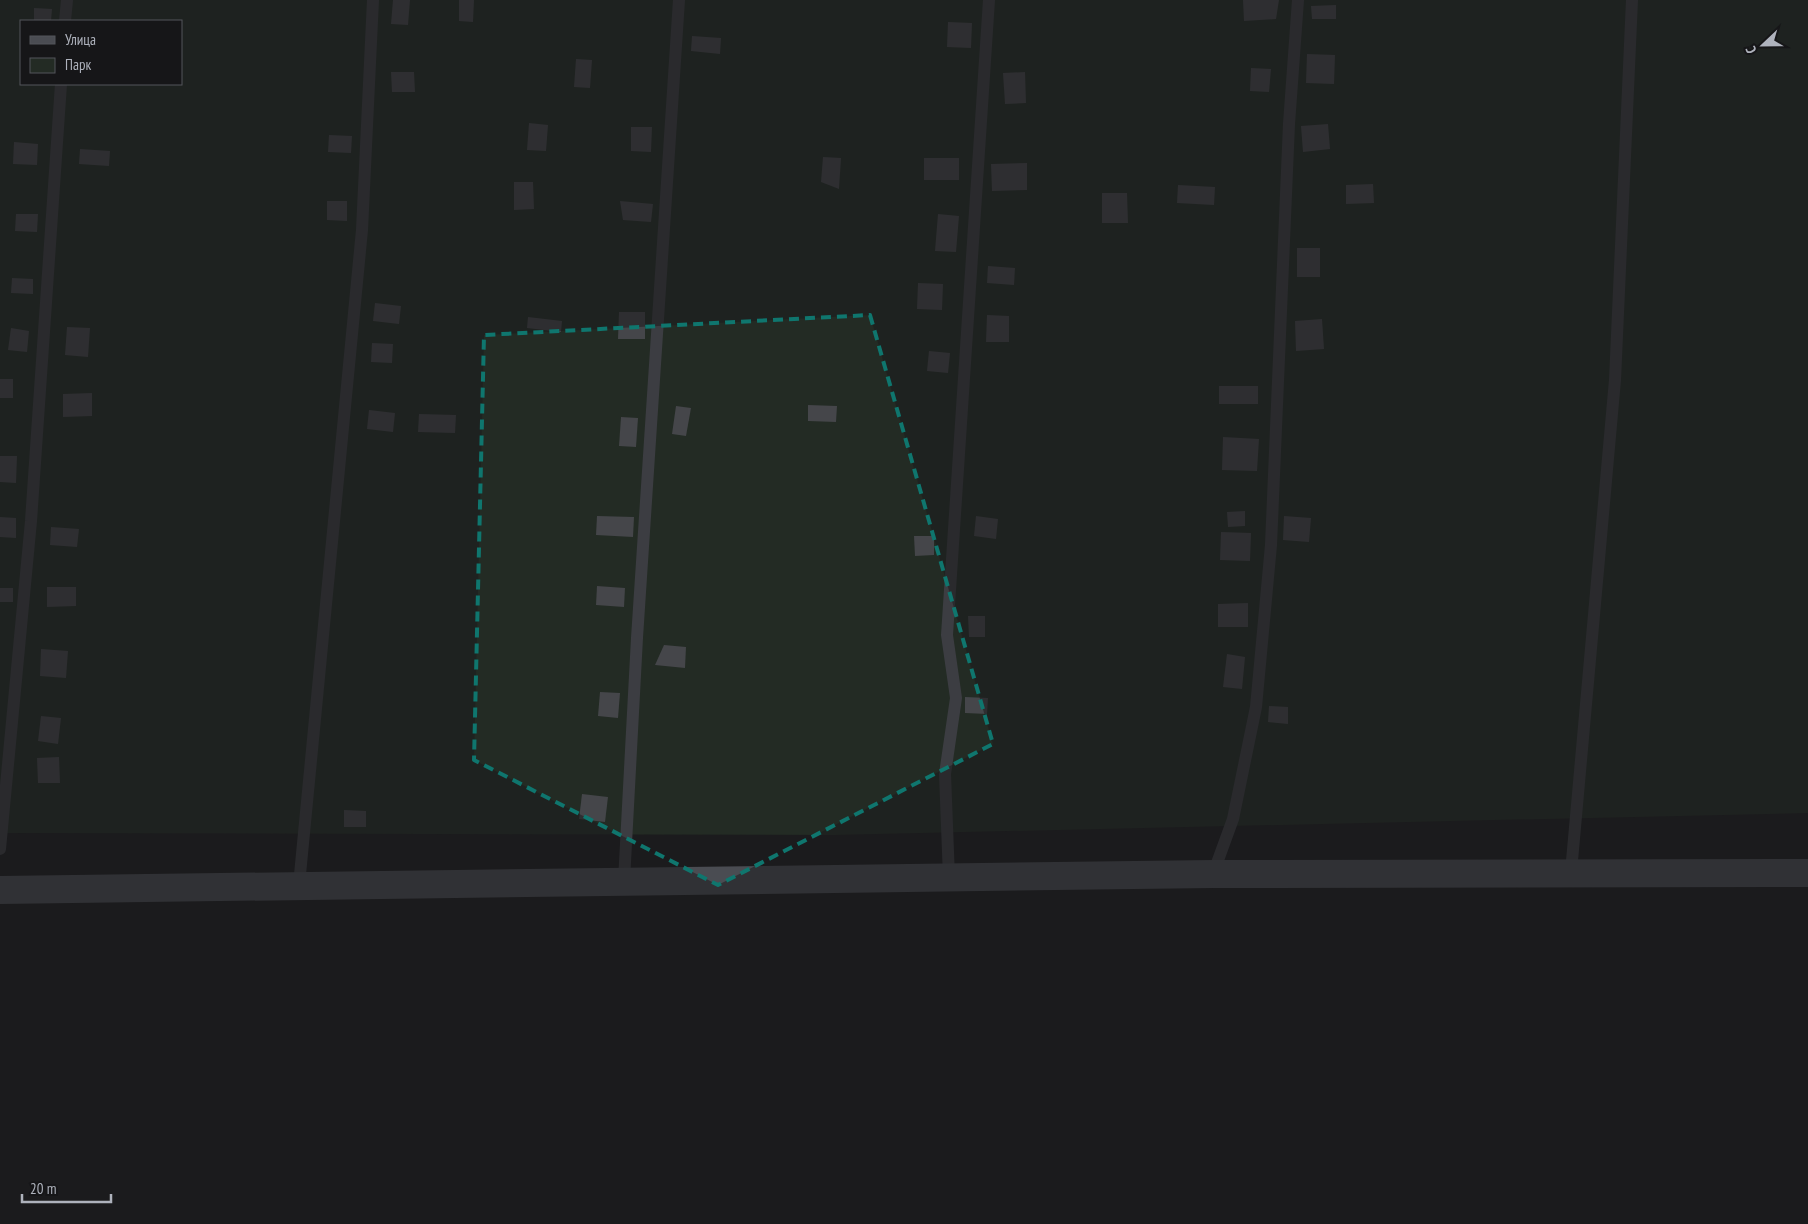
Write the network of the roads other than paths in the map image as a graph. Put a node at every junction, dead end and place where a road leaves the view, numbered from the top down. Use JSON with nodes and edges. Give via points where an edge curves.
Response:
{"nodes":[{"id":1,"x":66,"y":0,"type":"edge"},
{"id":2,"x":373,"y":0,"type":"edge"},
{"id":3,"x":679,"y":0,"type":"edge"},
{"id":4,"x":989,"y":0,"type":"edge"},
{"id":5,"x":1298,"y":0,"type":"edge"},
{"id":6,"x":1632,"y":0,"type":"edge"},
{"id":7,"x":65,"y":20,"type":"edge"},
{"id":8,"x":61,"y":85,"type":"edge"},
{"id":9,"x":0,"y":849,"type":"edge"},
{"id":10,"x":1571,"y":872,"type":"junction"},
{"id":11,"x":1808,"y":872,"type":"edge"},
{"id":12,"x":1213,"y":874,"type":"junction"},
{"id":13,"x":949,"y":878,"type":"junction"},
{"id":14,"x":624,"y":881,"type":"junction"},
{"id":15,"x":299,"y":885,"type":"junction"},
{"id":16,"x":0,"y":890,"type":"edge"}],
"edges":[{"from":1,"to":7,"type":"lane"},
{"from":2,"to":15,"type":"lane","via":[[362,230]]},
{"from":3,"to":14,"type":"lane"},
{"from":4,"to":13,"type":"lane","via":[[946,635],[956,698],[945,774]]},
{"from":5,"to":12,"type":"lane","via":[[1289,124],[1271,545],[1256,707],[1233,819]]},
{"from":6,"to":10,"type":"lane","via":[[1615,380]]},
{"from":8,"to":9,"type":"lane","via":[[31,521]]},
{"from":10,"to":11,"type":"main road"},
{"from":10,"to":12,"type":"main road"},
{"from":12,"to":13,"type":"main road"},
{"from":13,"to":14,"type":"main road"},
{"from":14,"to":15,"type":"main road"},
{"from":15,"to":16,"type":"main road"}]}
